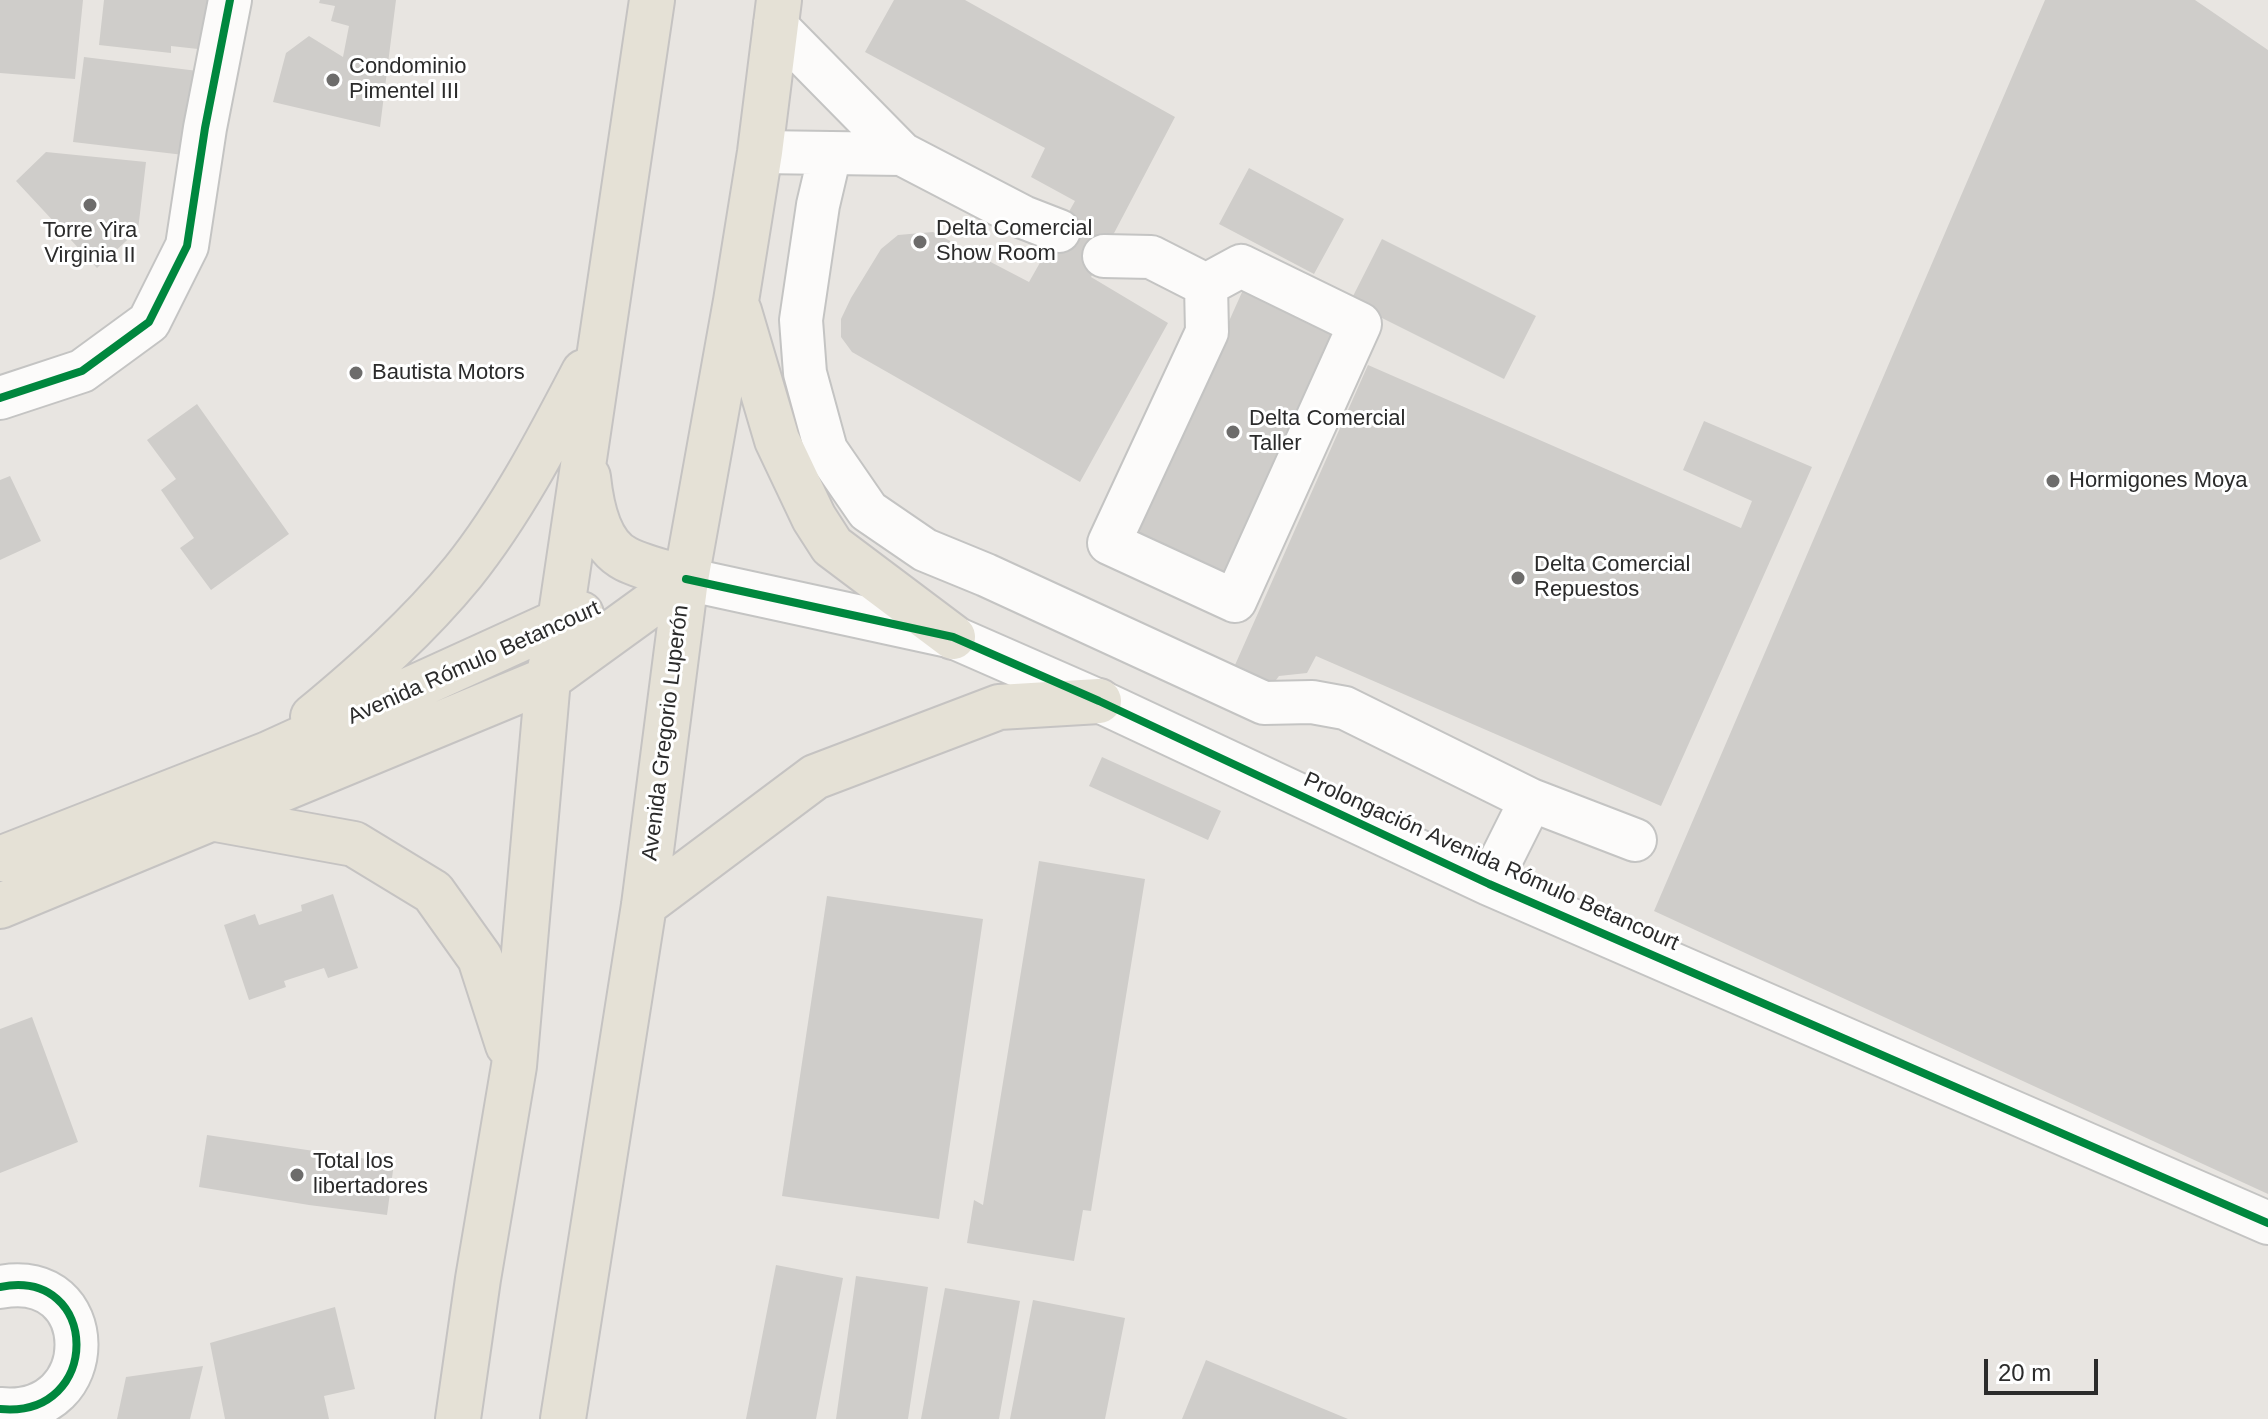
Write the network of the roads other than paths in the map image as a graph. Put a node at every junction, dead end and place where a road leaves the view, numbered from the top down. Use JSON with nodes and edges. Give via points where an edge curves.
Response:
{"nodes":[{"id":1,"x":230,"y":0,"type":"edge"},
{"id":2,"x":652,"y":0,"type":"edge"},
{"id":3,"x":777,"y":12,"type":"edge"},
{"id":4,"x":760,"y":152,"type":"junction"},
{"id":5,"x":830,"y":154,"type":"junction"},
{"id":6,"x":902,"y":154,"type":"junction"},
{"id":7,"x":1059,"y":231,"type":"dead end"},
{"id":8,"x":1104,"y":256,"type":"dead end"},
{"id":9,"x":1206,"y":285,"type":"junction"},
{"id":10,"x":736,"y":301,"type":"junction"},
{"id":11,"x":600,"y":342,"type":"junction"},
{"id":12,"x":0,"y":398,"type":"edge"},
{"id":13,"x":585,"y":446,"type":"junction"},
{"id":14,"x":686,"y":579,"type":"junction"},
{"id":15,"x":560,"y":621,"type":"junction"},
{"id":16,"x":953,"y":637,"type":"junction"},
{"id":17,"x":548,"y":679,"type":"junction"},
{"id":18,"x":1099,"y":701,"type":"junction"},
{"id":19,"x":1264,"y":703,"type":"junction"},
{"id":20,"x":268,"y":754,"type":"junction"},
{"id":21,"x":1237,"y":766,"type":"junction"},
{"id":22,"x":1531,"y":800,"type":"junction"},
{"id":23,"x":216,"y":819,"type":"junction"},
{"id":24,"x":1635,"y":840,"type":"dead end"},
{"id":25,"x":0,"y":859,"type":"edge"},
{"id":26,"x":1489,"y":884,"type":"junction"},
{"id":27,"x":644,"y":905,"type":"junction"},
{"id":28,"x":0,"y":906,"type":"edge"},
{"id":29,"x":514,"y":1066,"type":"junction"},
{"id":30,"x":2268,"y":1223,"type":"edge"},
{"id":31,"x":0,"y":1287,"type":"edge"},
{"id":32,"x":0,"y":1409,"type":"edge"},
{"id":33,"x":458,"y":1419,"type":"edge"},
{"id":34,"x":563,"y":1419,"type":"edge"}],
"edges":[{"from":1,"to":12,"type":"street","via":[[187,246],[149,322],[82,371]]},
{"from":2,"to":11,"type":"main road"},
{"from":3,"to":4,"type":"main road","name":"Avenida Gregorio Luperón"},
{"from":3,"to":6,"type":"street"},
{"from":4,"to":5,"type":"street"},
{"from":4,"to":10,"type":"main road","name":"Avenida Gregorio Luperón"},
{"from":5,"to":6,"type":"street"},
{"from":5,"to":19,"type":"street","via":[[801,320],[805,373],[826,450],[868,511],[925,550]]},
{"from":6,"to":7,"type":"street"},
{"from":8,"to":9,"type":"street","via":[[1151,257]]},
{"from":9,"to":9,"type":"street","via":[[1207,332],[1109,543],[1235,601],[1360,324],[1241,266]]},
{"from":10,"to":14,"type":"main road","name":"Avenida Gregorio Luperón"},
{"from":10,"to":16,"type":"main road","via":[[777,440],[832,546]]},
{"from":11,"to":13,"type":"main road"},
{"from":11,"to":20,"type":"main road","via":[[535,465],[463,571],[383,658]]},
{"from":13,"to":14,"type":"main road","via":[[590,501],[601,531],[616,551]]},
{"from":13,"to":15,"type":"main road"},
{"from":14,"to":15,"type":"main road","name":"Avenida Rómulo Betancourt"},
{"from":14,"to":16,"type":"street","name":"Prolongación Avenida Rómulo Betancourt"},
{"from":14,"to":17,"type":"main road","name":"Avenida Rómulo Betancourt"},
{"from":14,"to":27,"type":"main road","name":"Avenida Gregorio Luperón"},
{"from":15,"to":17,"type":"main road"},
{"from":15,"to":20,"type":"main road","name":"Avenida Rómulo Betancourt"},
{"from":16,"to":18,"type":"street","name":"Prolongación Avenida Rómulo Betancourt"},
{"from":17,"to":23,"type":"main road","name":"Avenida Rómulo Betancourt"},
{"from":17,"to":29,"type":"main road"},
{"from":18,"to":21,"type":"street","name":"Prolongación Avenida Rómulo Betancourt"},
{"from":18,"to":27,"type":"main road","via":[[999,707],[815,777]]},
{"from":19,"to":21,"type":"street"},
{"from":19,"to":22,"type":"street","via":[[1345,708]]},
{"from":20,"to":25,"type":"main road","name":"Avenida Rómulo Betancourt"},
{"from":21,"to":26,"type":"street","name":"Prolongación Avenida Rómulo Betancourt"},
{"from":22,"to":24,"type":"street"},
{"from":22,"to":26,"type":"street"},
{"from":23,"to":28,"type":"main road","name":"Avenida Rómulo Betancourt"},
{"from":23,"to":29,"type":"main road","via":[[354,844],[433,892],[480,958]]},
{"from":26,"to":30,"type":"street","name":"Prolongación Avenida Rómulo Betancourt"},
{"from":27,"to":34,"type":"main road","name":"Avenida Gregorio Luperón"},
{"from":29,"to":33,"type":"main road"},
{"from":31,"to":32,"type":"street","via":[[34,1287],[53,1296],[76,1331],[78,1352],[73,1373],[44,1404]]}]}
